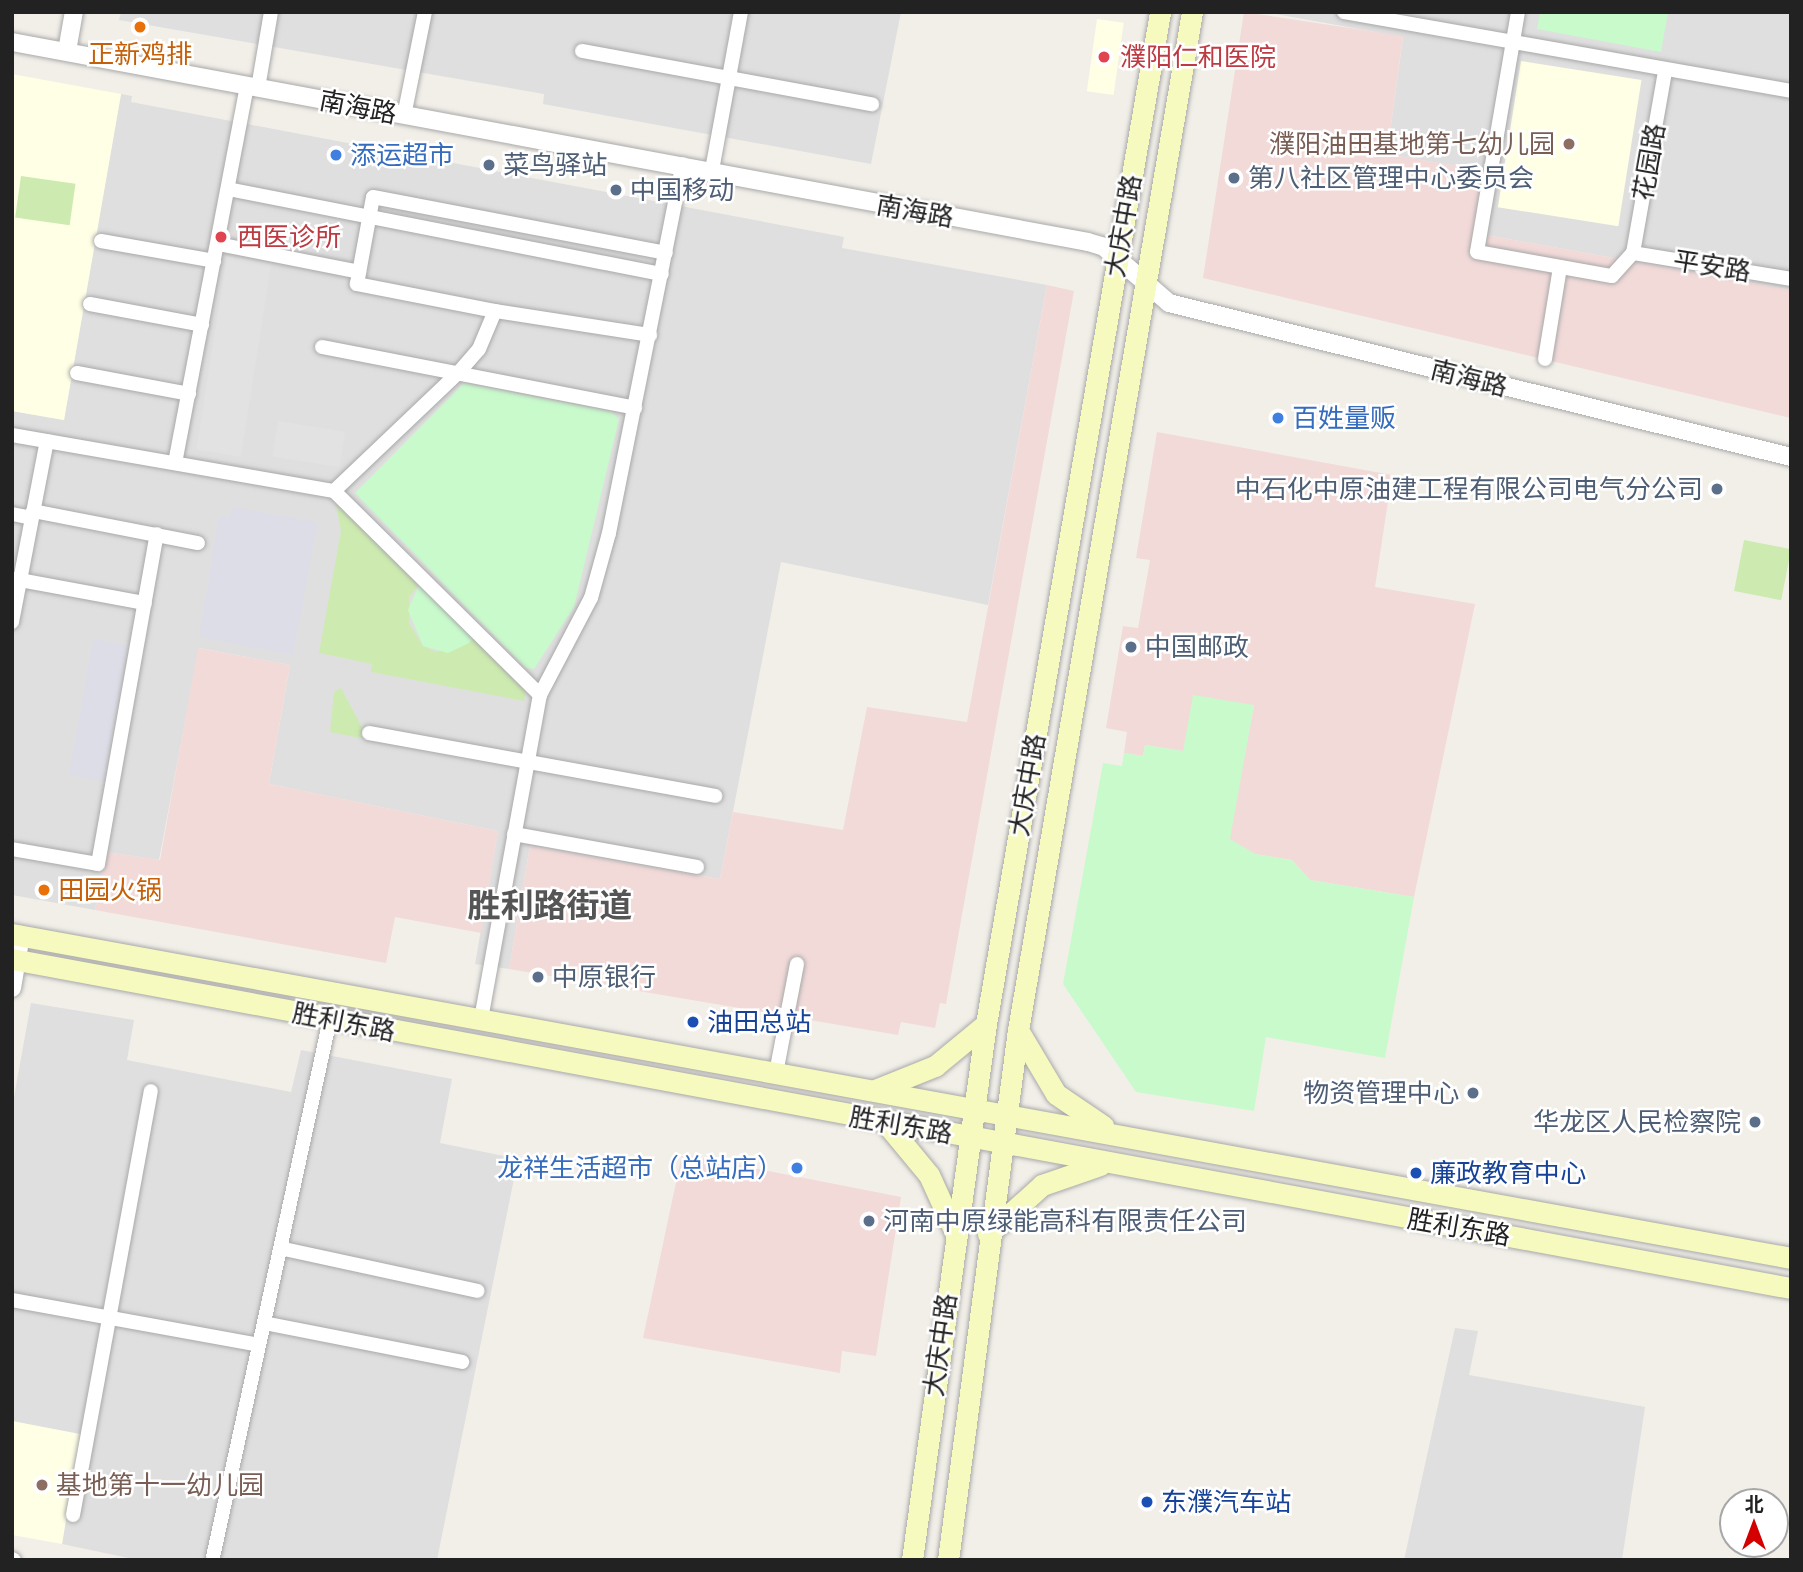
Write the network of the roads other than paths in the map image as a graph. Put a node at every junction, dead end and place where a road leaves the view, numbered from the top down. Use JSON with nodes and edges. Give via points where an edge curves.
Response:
{"nodes":[{"id":1,"x":74,"y":12,"type":"edge"},
{"id":2,"x":271,"y":12,"type":"edge"},
{"id":3,"x":425,"y":12,"type":"edge"},
{"id":4,"x":741,"y":12,"type":"edge"},
{"id":5,"x":1160,"y":12,"type":"edge"},
{"id":6,"x":1192,"y":12,"type":"edge"},
{"id":7,"x":1344,"y":12,"type":"edge"},
{"id":8,"x":1518,"y":12,"type":"edge"},
{"id":9,"x":1361,"y":14,"type":"edge"},
{"id":10,"x":12,"y":42,"type":"edge"},
{"id":11,"x":1513,"y":43,"type":"junction"},
{"id":12,"x":67,"y":51,"type":"junction"},
{"id":13,"x":582,"y":51,"type":"dead end"},
{"id":14,"x":1665,"y":71,"type":"junction"},
{"id":15,"x":729,"y":77,"type":"junction"},
{"id":16,"x":252,"y":86,"type":"junction"},
{"id":17,"x":1791,"y":91,"type":"edge"},
{"id":18,"x":872,"y":104,"type":"dead end"},
{"id":19,"x":404,"y":116,"type":"junction"},
{"id":20,"x":683,"y":164,"type":"junction"},
{"id":21,"x":712,"y":170,"type":"junction"},
{"id":22,"x":228,"y":189,"type":"junction"},
{"id":23,"x":369,"y":217,"type":"junction"},
{"id":24,"x":101,"y":242,"type":"dead end"},
{"id":25,"x":218,"y":244,"type":"junction"},
{"id":26,"x":666,"y":253,"type":"junction"},
{"id":27,"x":1633,"y":253,"type":"junction"},
{"id":28,"x":214,"y":261,"type":"junction"},
{"id":29,"x":1117,"y":263,"type":"junction"},
{"id":30,"x":1560,"y":267,"type":"junction"},
{"id":31,"x":359,"y":272,"type":"junction"},
{"id":32,"x":662,"y":274,"type":"junction"},
{"id":33,"x":1791,"y":279,"type":"edge"},
{"id":34,"x":1144,"y":283,"type":"junction"},
{"id":35,"x":90,"y":303,"type":"dead end"},
{"id":36,"x":495,"y":311,"type":"junction"},
{"id":37,"x":202,"y":325,"type":"junction"},
{"id":38,"x":650,"y":335,"type":"junction"},
{"id":39,"x":322,"y":347,"type":"dead end"},
{"id":40,"x":1545,"y":359,"type":"dead end"},
{"id":41,"x":459,"y":372,"type":"junction"},
{"id":42,"x":77,"y":373,"type":"dead end"},
{"id":43,"x":189,"y":394,"type":"junction"},
{"id":44,"x":635,"y":408,"type":"junction"},
{"id":45,"x":12,"y":435,"type":"edge"},
{"id":46,"x":47,"y":441,"type":"junction"},
{"id":47,"x":1791,"y":457,"type":"edge"},
{"id":48,"x":175,"y":463,"type":"junction"},
{"id":49,"x":334,"y":491,"type":"junction"},
{"id":50,"x":12,"y":514,"type":"edge"},
{"id":51,"x":33,"y":514,"type":"junction"},
{"id":52,"x":158,"y":534,"type":"junction"},
{"id":53,"x":198,"y":543,"type":"dead end"},
{"id":54,"x":16,"y":579,"type":"edge"},
{"id":55,"x":145,"y":603,"type":"junction"},
{"id":56,"x":12,"y":622,"type":"edge"},
{"id":57,"x":540,"y":695,"type":"junction"},
{"id":58,"x":369,"y":733,"type":"dead end"},
{"id":59,"x":527,"y":761,"type":"junction"},
{"id":60,"x":715,"y":796,"type":"dead end"},
{"id":61,"x":514,"y":834,"type":"junction"},
{"id":62,"x":12,"y":849,"type":"edge"},
{"id":63,"x":697,"y":867,"type":"dead end"},
{"id":64,"x":17,"y":935,"type":"edge"},
{"id":65,"x":15,"y":959,"type":"edge"},
{"id":66,"x":797,"y":964,"type":"dead end"},
{"id":67,"x":12,"y":988,"type":"edge"},
{"id":68,"x":481,"y":1018,"type":"junction"},
{"id":69,"x":330,"y":1019,"type":"junction"},
{"id":70,"x":986,"y":1024,"type":"junction"},
{"id":71,"x":1018,"y":1030,"type":"junction"},
{"id":72,"x":776,"y":1073,"type":"junction"},
{"id":73,"x":151,"y":1091,"type":"dead end"},
{"id":74,"x":872,"y":1091,"type":"junction"},
{"id":75,"x":974,"y":1109,"type":"junction"},
{"id":76,"x":1005,"y":1115,"type":"junction"},
{"id":77,"x":886,"y":1123,"type":"junction"},
{"id":78,"x":1114,"y":1132,"type":"junction"},
{"id":79,"x":969,"y":1138,"type":"junction"},
{"id":80,"x":1001,"y":1144,"type":"junction"},
{"id":81,"x":1110,"y":1163,"type":"junction"},
{"id":82,"x":955,"y":1233,"type":"junction"},
{"id":83,"x":988,"y":1234,"type":"junction"},
{"id":84,"x":284,"y":1250,"type":"junction"},
{"id":85,"x":1791,"y":1258,"type":"edge"},
{"id":86,"x":1791,"y":1288,"type":"edge"},
{"id":87,"x":478,"y":1291,"type":"dead end"},
{"id":88,"x":12,"y":1300,"type":"edge"},
{"id":89,"x":107,"y":1317,"type":"junction"},
{"id":90,"x":264,"y":1322,"type":"junction"},
{"id":91,"x":259,"y":1345,"type":"junction"},
{"id":92,"x":462,"y":1362,"type":"dead end"},
{"id":93,"x":73,"y":1515,"type":"dead end"},
{"id":94,"x":213,"y":1557,"type":"dead end"},
{"id":95,"x":912,"y":1560,"type":"edge"},
{"id":96,"x":948,"y":1560,"type":"edge"}],
"edges":[{"from":1,"to":12,"type":"street"},
{"from":2,"to":16,"type":"street"},
{"from":3,"to":19,"type":"street"},
{"from":4,"to":15,"type":"street"},
{"from":5,"to":29,"type":"main road","name":"大庆中路"},
{"from":6,"to":34,"type":"main road","name":"大庆中路"},
{"from":7,"to":9,"type":"street"},
{"from":8,"to":11,"type":"street"},
{"from":9,"to":11,"type":"street"},
{"from":10,"to":12,"type":"street","name":"南海路"},
{"from":11,"to":14,"type":"street"},
{"from":11,"to":30,"type":"street","via":[[1477,253]]},
{"from":12,"to":16,"type":"street","name":"南海路"},
{"from":13,"to":15,"type":"street"},
{"from":14,"to":17,"type":"street"},
{"from":14,"to":27,"type":"street","name":"花园路"},
{"from":15,"to":18,"type":"street"},
{"from":15,"to":21,"type":"street"},
{"from":16,"to":19,"type":"street","name":"南海路"},
{"from":16,"to":22,"type":"street"},
{"from":19,"to":20,"type":"street","name":"南海路"},
{"from":20,"to":21,"type":"street","name":"南海路"},
{"from":20,"to":26,"type":"street"},
{"from":21,"to":29,"type":"street","name":"南海路","via":[[1088,242],[1104,247]]},
{"from":22,"to":23,"type":"street"},
{"from":22,"to":25,"type":"street"},
{"from":23,"to":26,"type":"street","via":[[373,197]]},
{"from":23,"to":31,"type":"street"},
{"from":23,"to":32,"type":"street"},
{"from":24,"to":28,"type":"street"},
{"from":25,"to":28,"type":"street"},
{"from":25,"to":31,"type":"street"},
{"from":26,"to":32,"type":"street"},
{"from":27,"to":30,"type":"street","via":[[1612,276]]},
{"from":27,"to":33,"type":"street","name":"平安路"},
{"from":28,"to":37,"type":"street"},
{"from":29,"to":34,"type":"street","name":"南海路"},
{"from":29,"to":70,"type":"main road","name":"大庆中路"},
{"from":30,"to":40,"type":"street"},
{"from":31,"to":36,"type":"street","via":[[357,284]]},
{"from":32,"to":38,"type":"street"},
{"from":34,"to":47,"type":"street","name":"南海路","via":[[1170,303]]},
{"from":34,"to":71,"type":"main road","name":"大庆中路"},
{"from":35,"to":37,"type":"street"},
{"from":36,"to":38,"type":"street"},
{"from":36,"to":41,"type":"street","via":[[478,349]]},
{"from":37,"to":43,"type":"street"},
{"from":38,"to":44,"type":"street"},
{"from":39,"to":41,"type":"street"},
{"from":41,"to":44,"type":"street"},
{"from":41,"to":49,"type":"street"},
{"from":42,"to":43,"type":"street"},
{"from":43,"to":48,"type":"street"},
{"from":44,"to":57,"type":"street","via":[[591,598]]},
{"from":45,"to":46,"type":"street"},
{"from":46,"to":48,"type":"street"},
{"from":46,"to":51,"type":"street"},
{"from":48,"to":49,"type":"street"},
{"from":49,"to":57,"type":"street"},
{"from":50,"to":51,"type":"street"},
{"from":51,"to":52,"type":"street"},
{"from":51,"to":54,"type":"street"},
{"from":52,"to":53,"type":"street"},
{"from":52,"to":55,"type":"street"},
{"from":54,"to":55,"type":"street"},
{"from":54,"to":56,"type":"street"},
{"from":55,"to":62,"type":"street","via":[[98,864]]},
{"from":57,"to":59,"type":"street"},
{"from":58,"to":59,"type":"street"},
{"from":59,"to":60,"type":"street"},
{"from":59,"to":61,"type":"street"},
{"from":61,"to":63,"type":"street"},
{"from":61,"to":68,"type":"street"},
{"from":64,"to":65,"type":"street"},
{"from":64,"to":68,"type":"main road","name":"胜利东路"},
{"from":65,"to":67,"type":"street"},
{"from":65,"to":69,"type":"main road","name":"胜利东路"},
{"from":66,"to":72,"type":"street"},
{"from":68,"to":72,"type":"main road","name":"胜利东路"},
{"from":69,"to":77,"type":"main road","name":"胜利东路"},
{"from":69,"to":84,"type":"street"},
{"from":70,"to":74,"type":"main road","via":[[935,1066]]},
{"from":70,"to":75,"type":"main road","name":"大庆中路"},
{"from":71,"to":76,"type":"main road","name":"大庆中路"},
{"from":71,"to":78,"type":"main road","via":[[1056,1094]]},
{"from":72,"to":74,"type":"main road","name":"胜利东路"},
{"from":73,"to":89,"type":"street"},
{"from":74,"to":75,"type":"main road","name":"胜利东路"},
{"from":75,"to":76,"type":"main road","name":"胜利东路"},
{"from":75,"to":79,"type":"main road","name":"大庆中路"},
{"from":76,"to":78,"type":"main road","name":"胜利东路"},
{"from":76,"to":80,"type":"main road","name":"大庆中路"},
{"from":77,"to":79,"type":"main road","name":"胜利东路"},
{"from":77,"to":82,"type":"main road","via":[[929,1175]]},
{"from":78,"to":85,"type":"main road","name":"胜利东路"},
{"from":79,"to":80,"type":"main road","name":"胜利东路"},
{"from":79,"to":82,"type":"main road","name":"大庆中路"},
{"from":80,"to":81,"type":"main road","name":"胜利东路"},
{"from":80,"to":83,"type":"main road","name":"大庆中路"},
{"from":81,"to":83,"type":"main road","via":[[1042,1185]]},
{"from":81,"to":86,"type":"main road","name":"胜利东路"},
{"from":82,"to":95,"type":"main road","name":"大庆中路"},
{"from":83,"to":96,"type":"main road","name":"大庆中路"},
{"from":84,"to":87,"type":"street"},
{"from":84,"to":90,"type":"street"},
{"from":88,"to":89,"type":"street"},
{"from":89,"to":91,"type":"street"},
{"from":89,"to":93,"type":"street"},
{"from":90,"to":91,"type":"street"},
{"from":90,"to":92,"type":"street"},
{"from":91,"to":94,"type":"street"}]}
